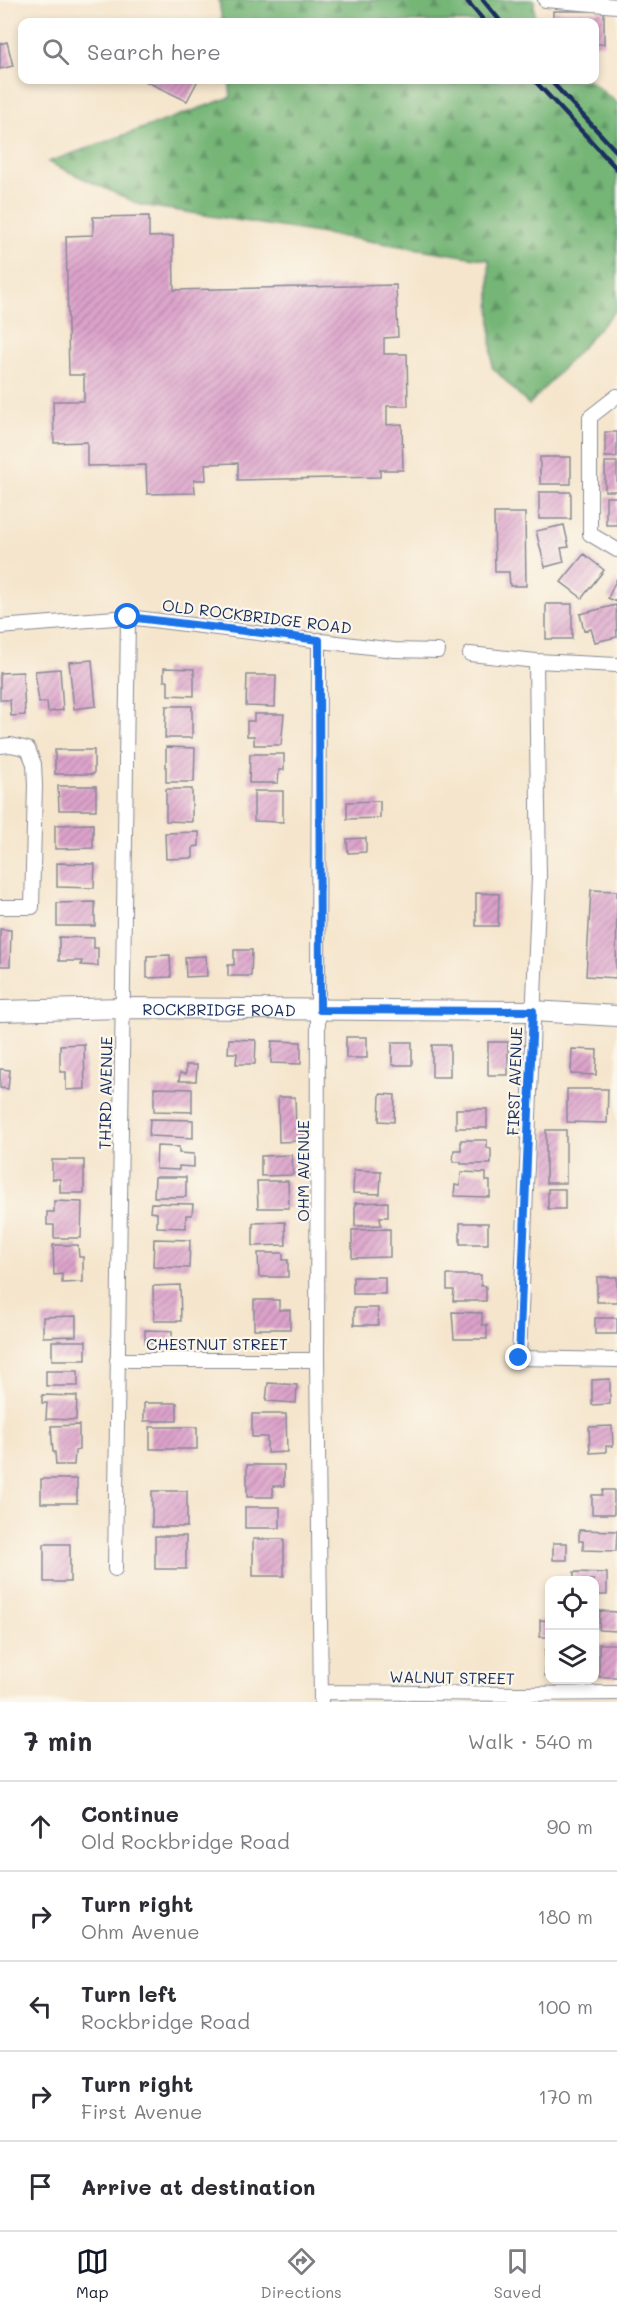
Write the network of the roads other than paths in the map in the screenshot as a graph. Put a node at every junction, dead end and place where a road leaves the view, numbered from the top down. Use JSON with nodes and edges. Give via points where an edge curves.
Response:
{"nodes":[{"id":1,"x":545,"y":0,"type":"edge"},
{"id":2,"x":617,"y":6,"type":"edge"},
{"id":3,"x":617,"y":396,"type":"edge"},
{"id":4,"x":617,"y":550,"type":"edge"},
{"id":5,"x":128,"y":617,"type":"junction"},
{"id":6,"x":0,"y":627,"type":"edge"},
{"id":7,"x":319,"y":640,"type":"junction"},
{"id":8,"x":438,"y":651,"type":"dead end"},
{"id":9,"x":471,"y":654,"type":"dead end"},
{"id":10,"x":536,"y":661,"type":"junction"},
{"id":11,"x":617,"y":665,"type":"edge"},
{"id":12,"x":0,"y":746,"type":"edge"},
{"id":13,"x":0,"y":907,"type":"edge"},
{"id":14,"x":123,"y":1008,"type":"junction"},
{"id":15,"x":320,"y":1010,"type":"junction"},
{"id":16,"x":0,"y":1011,"type":"edge"},
{"id":17,"x":533,"y":1011,"type":"junction"},
{"id":18,"x":617,"y":1016,"type":"edge"},
{"id":19,"x":117,"y":1360,"type":"junction"},
{"id":20,"x":317,"y":1360,"type":"junction"},
{"id":21,"x":617,"y":1360,"type":"edge"},
{"id":22,"x":115,"y":1569,"type":"dead end"},
{"id":23,"x":617,"y":1693,"type":"edge"},
{"id":24,"x":322,"y":1697,"type":"edge"}],
"edges":[{"from":1,"to":2,"type":"street"},
{"from":3,"to":4,"type":"street","via":[[590,417],[590,534]]},
{"from":5,"to":6,"type":"street","name":"OLD ROCKBRIDGE ROAD"},
{"from":5,"to":7,"type":"street","name":"OLD ROCKBRIDGE ROAD"},
{"from":5,"to":14,"type":"street","name":"THIRD AVENUE"},
{"from":7,"to":8,"type":"street","name":"OLD ROCKBRIDGE ROAD","via":[[393,650]]},
{"from":7,"to":15,"type":"street","name":"OHM AVENUE"},
{"from":9,"to":10,"type":"street"},
{"from":10,"to":11,"type":"street"},
{"from":10,"to":17,"type":"street","name":"FIRST AVENUE","via":[[540,843]]},
{"from":12,"to":13,"type":"street","via":[[28,749],[35,785],[32,907]]},
{"from":14,"to":15,"type":"street","name":"ROCKBRIDGE ROAD"},
{"from":14,"to":16,"type":"street","name":"ROCKBRIDGE ROAD"},
{"from":14,"to":19,"type":"street","name":"THIRD AVENUE"},
{"from":15,"to":17,"type":"street","name":"ROCKBRIDGE ROAD"},
{"from":15,"to":20,"type":"street","name":"OHM AVENUE"},
{"from":17,"to":18,"type":"street","name":"ROCKBRIDGE ROAD"},
{"from":17,"to":21,"type":"street","name":"FIRST AVENUE","via":[[519,1358]]},
{"from":19,"to":20,"type":"street","name":"CHESTNUT STREET"},
{"from":19,"to":22,"type":"street","name":"THIRD AVENUE"},
{"from":20,"to":24,"type":"street","name":"OHM AVENUE"},
{"from":23,"to":24,"type":"street","name":"WALNUT STREET"}]}
